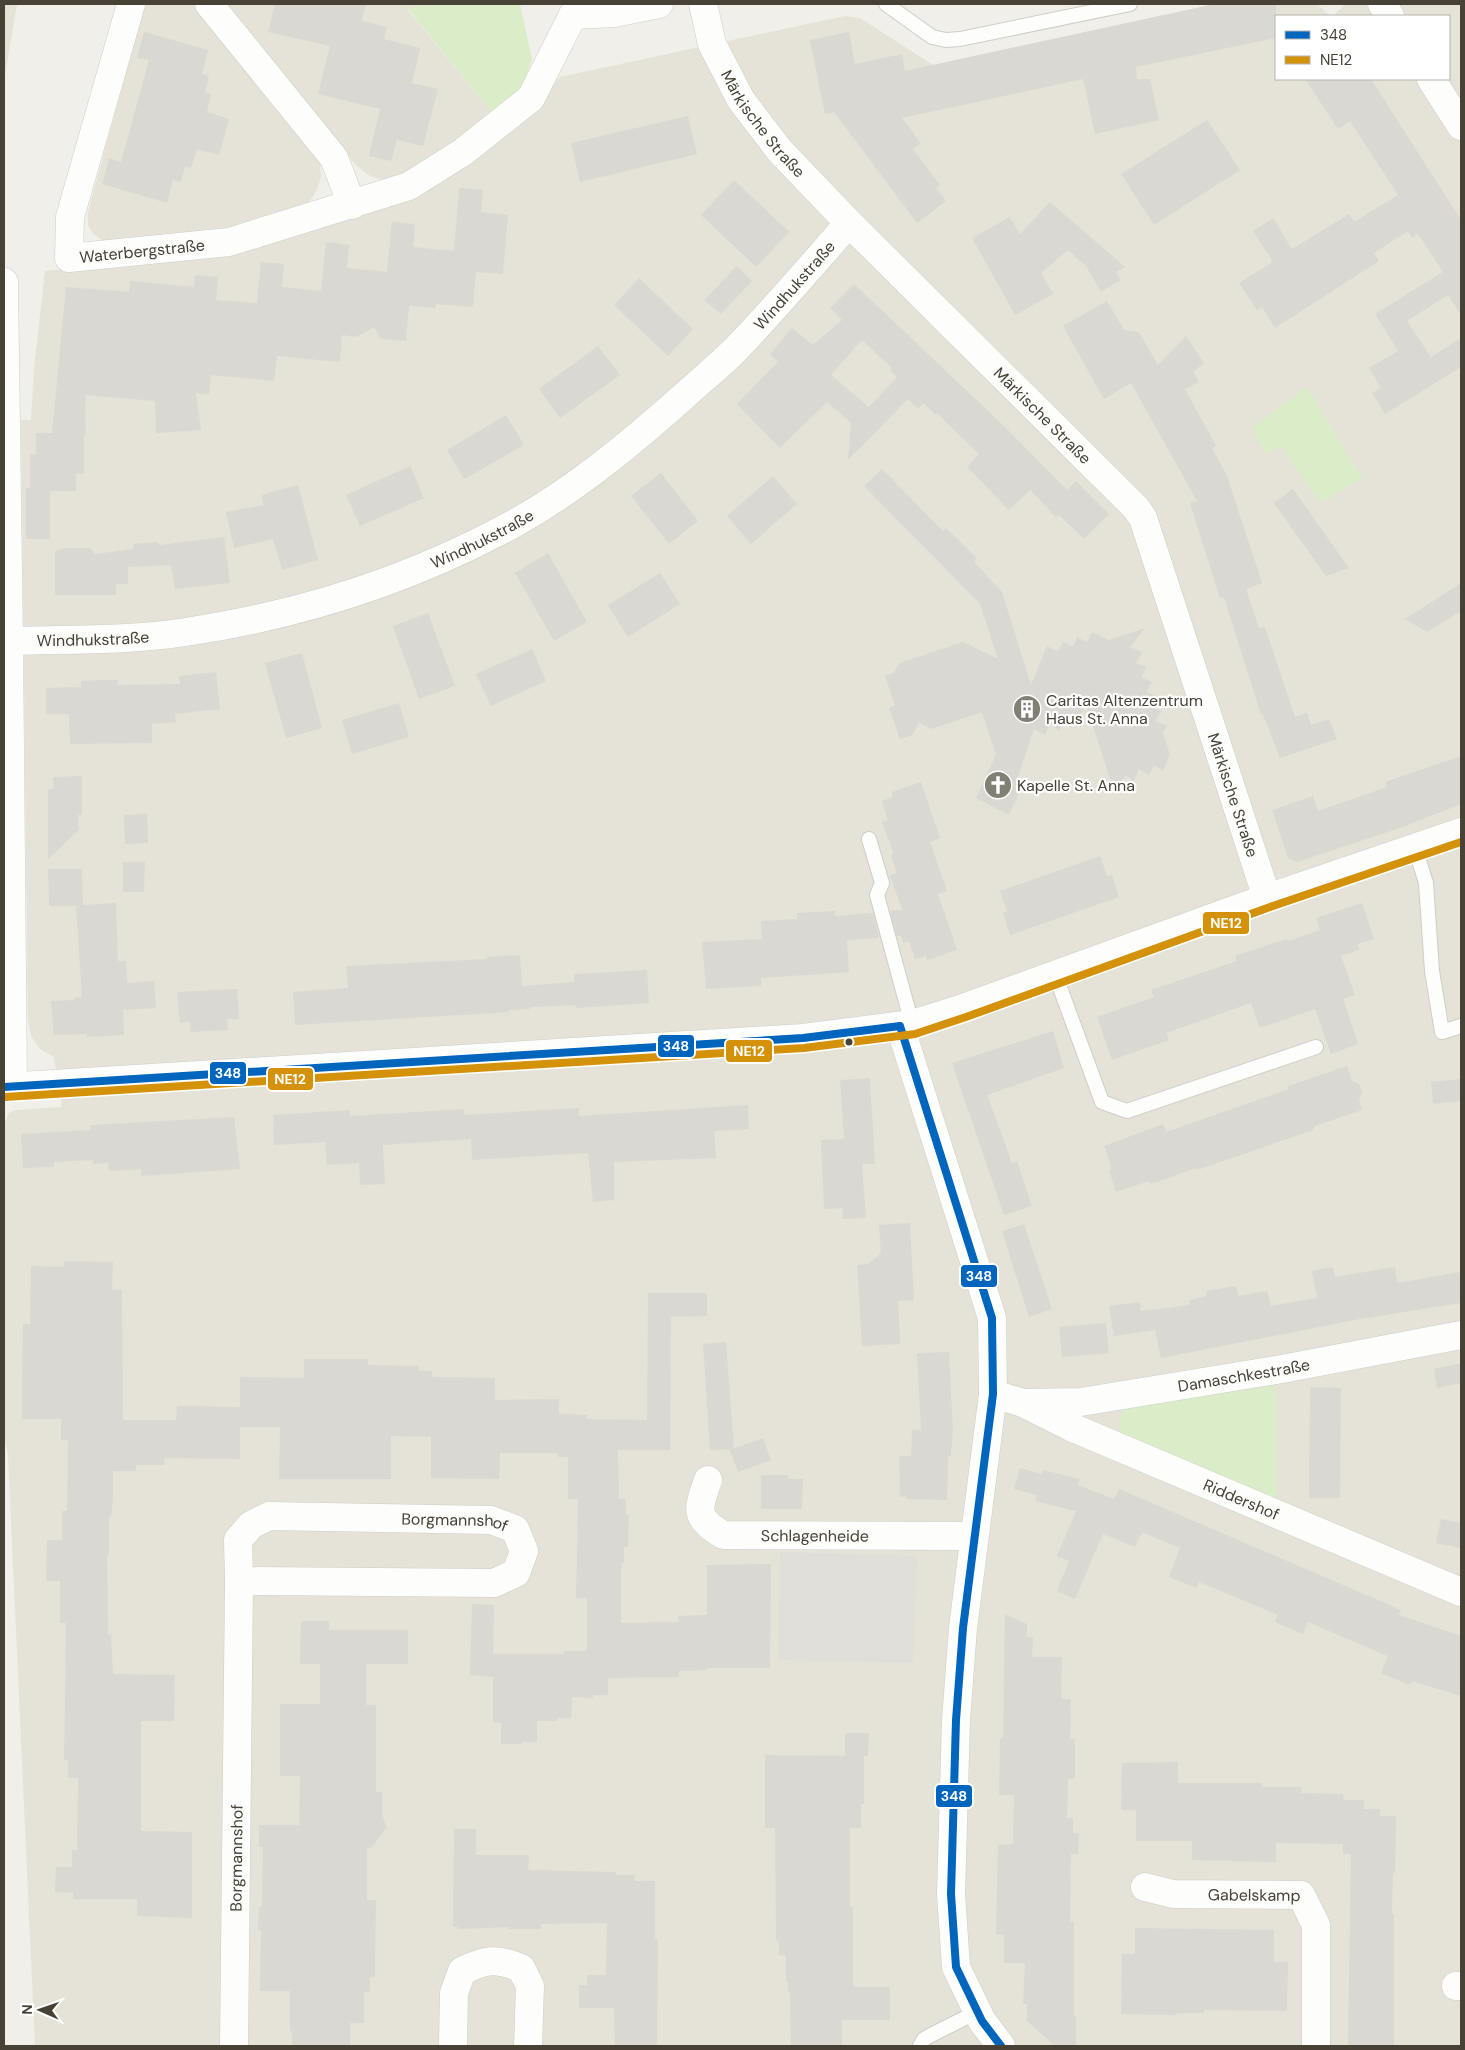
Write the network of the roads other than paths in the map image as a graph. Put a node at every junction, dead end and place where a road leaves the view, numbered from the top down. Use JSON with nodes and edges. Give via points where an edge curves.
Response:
{"nodes":[{"id":1,"x":131,"y":4,"type":"edge"},
{"id":2,"x":210,"y":4,"type":"edge"},
{"id":3,"x":659,"y":4,"type":"edge"},
{"id":4,"x":703,"y":4,"type":"edge"},
{"id":5,"x":886,"y":4,"type":"edge"},
{"id":6,"x":1130,"y":4,"type":"edge"},
{"id":7,"x":1382,"y":4,"type":"edge"},
{"id":8,"x":572,"y":9,"type":"edge"},
{"id":9,"x":1389,"y":15,"type":"edge"},
{"id":10,"x":1432,"y":80,"type":"edge"},
{"id":11,"x":1461,"y":126,"type":"edge"},
{"id":12,"x":352,"y":205,"type":"junction"},
{"id":13,"x":849,"y":223,"type":"junction"},
{"id":14,"x":4,"y":282,"type":"edge"},
{"id":15,"x":9,"y":641,"type":"junction"},
{"id":16,"x":1461,"y":832,"type":"edge"},
{"id":17,"x":869,"y":839,"type":"dead end"},
{"id":18,"x":1415,"y":848,"type":"junction"},
{"id":19,"x":1267,"y":898,"type":"junction"},
{"id":20,"x":1056,"y":974,"type":"junction"},
{"id":21,"x":906,"y":1025,"type":"junction"},
{"id":22,"x":1461,"y":1026,"type":"edge"},
{"id":23,"x":1316,"y":1047,"type":"dead end"},
{"id":24,"x":8,"y":1086,"type":"edge"},
{"id":25,"x":1461,"y":1335,"type":"edge"},
{"id":26,"x":993,"y":1394,"type":"junction"},
{"id":27,"x":1023,"y":1403,"type":"junction"},
{"id":28,"x":708,"y":1480,"type":"dead end"},
{"id":29,"x":974,"y":1536,"type":"junction"},
{"id":30,"x":239,"y":1580,"type":"junction"},
{"id":31,"x":1461,"y":1592,"type":"edge"},
{"id":32,"x":1145,"y":1887,"type":"dead end"},
{"id":33,"x":978,"y":2012,"type":"junction"},
{"id":34,"x":234,"y":2046,"type":"edge"},
{"id":35,"x":453,"y":2046,"type":"edge"},
{"id":36,"x":528,"y":2046,"type":"edge"},
{"id":37,"x":920,"y":2046,"type":"edge"},
{"id":38,"x":1001,"y":2046,"type":"edge"},
{"id":39,"x":1316,"y":2046,"type":"edge"}],
"edges":[{"from":1,"to":12,"type":"street","name":"Waterbergstraße","via":[[70,217],[69,258],[229,242]]},
{"from":2,"to":12,"type":"street","via":[[334,158]]},
{"from":3,"to":8,"type":"street","via":[[614,12]]},
{"from":4,"to":13,"type":"street","name":"Märkische Straße","via":[[712,44],[741,100],[780,151]]},
{"from":5,"to":6,"type":"lane","via":[[932,37],[946,40]]},
{"from":7,"to":9,"type":"street"},
{"from":8,"to":12,"type":"street","name":"Waterbergstraße","via":[[531,98],[463,152],[409,186]]},
{"from":10,"to":11,"type":"street"},
{"from":13,"to":15,"type":"street","name":"Windhukstraße","via":[[734,351],[640,435],[575,484],[515,523],[430,564],[353,593],[266,617],[185,632],[119,638]]},
{"from":13,"to":19,"type":"street","name":"Märkische Straße","via":[[1143,518]]},
{"from":14,"to":15,"type":"street"},
{"from":15,"to":24,"type":"street"},
{"from":16,"to":18,"type":"street"},
{"from":17,"to":21,"type":"lane","via":[[882,883],[877,895]]},
{"from":18,"to":19,"type":"street"},
{"from":18,"to":22,"type":"lane","via":[[1426,884],[1432,971],[1442,1032]]},
{"from":19,"to":20,"type":"street"},
{"from":20,"to":21,"type":"street"},
{"from":20,"to":23,"type":"lane","via":[[1102,1102],[1128,1111]]},
{"from":21,"to":24,"type":"street","via":[[803,1038]]},
{"from":21,"to":26,"type":"street","via":[[992,1318]]},
{"from":25,"to":27,"type":"street","name":"Damaschkestraße","via":[[1081,1402]]},
{"from":26,"to":27,"type":"street"},
{"from":26,"to":29,"type":"street"},
{"from":27,"to":31,"type":"street","name":"Riddershof","via":[[1071,1427]]},
{"from":28,"to":29,"type":"street","name":"Schlagenheide","via":[[699,1507],[706,1524],[722,1534]]},
{"from":29,"to":33,"type":"street","via":[[956,1720],[951,1894],[956,1967]]},
{"from":30,"to":30,"type":"street","name":"Borgmannshof","via":[[494,1583],[516,1573],[524,1551],[515,1529],[491,1520],[269,1516],[252,1525],[238,1540]]},
{"from":30,"to":34,"type":"street","name":"Borgmannshof"},
{"from":32,"to":39,"type":"street","name":"Gabelskamp","via":[[1173,1894],[1301,1895],[1316,1925]]},
{"from":33,"to":37,"type":"lane","via":[[930,2035]]},
{"from":33,"to":38,"type":"street"},
{"from":35,"to":36,"type":"street","via":[[454,1993],[462,1971],[482,1961],[506,1962],[521,1968],[530,1986]]}]}
